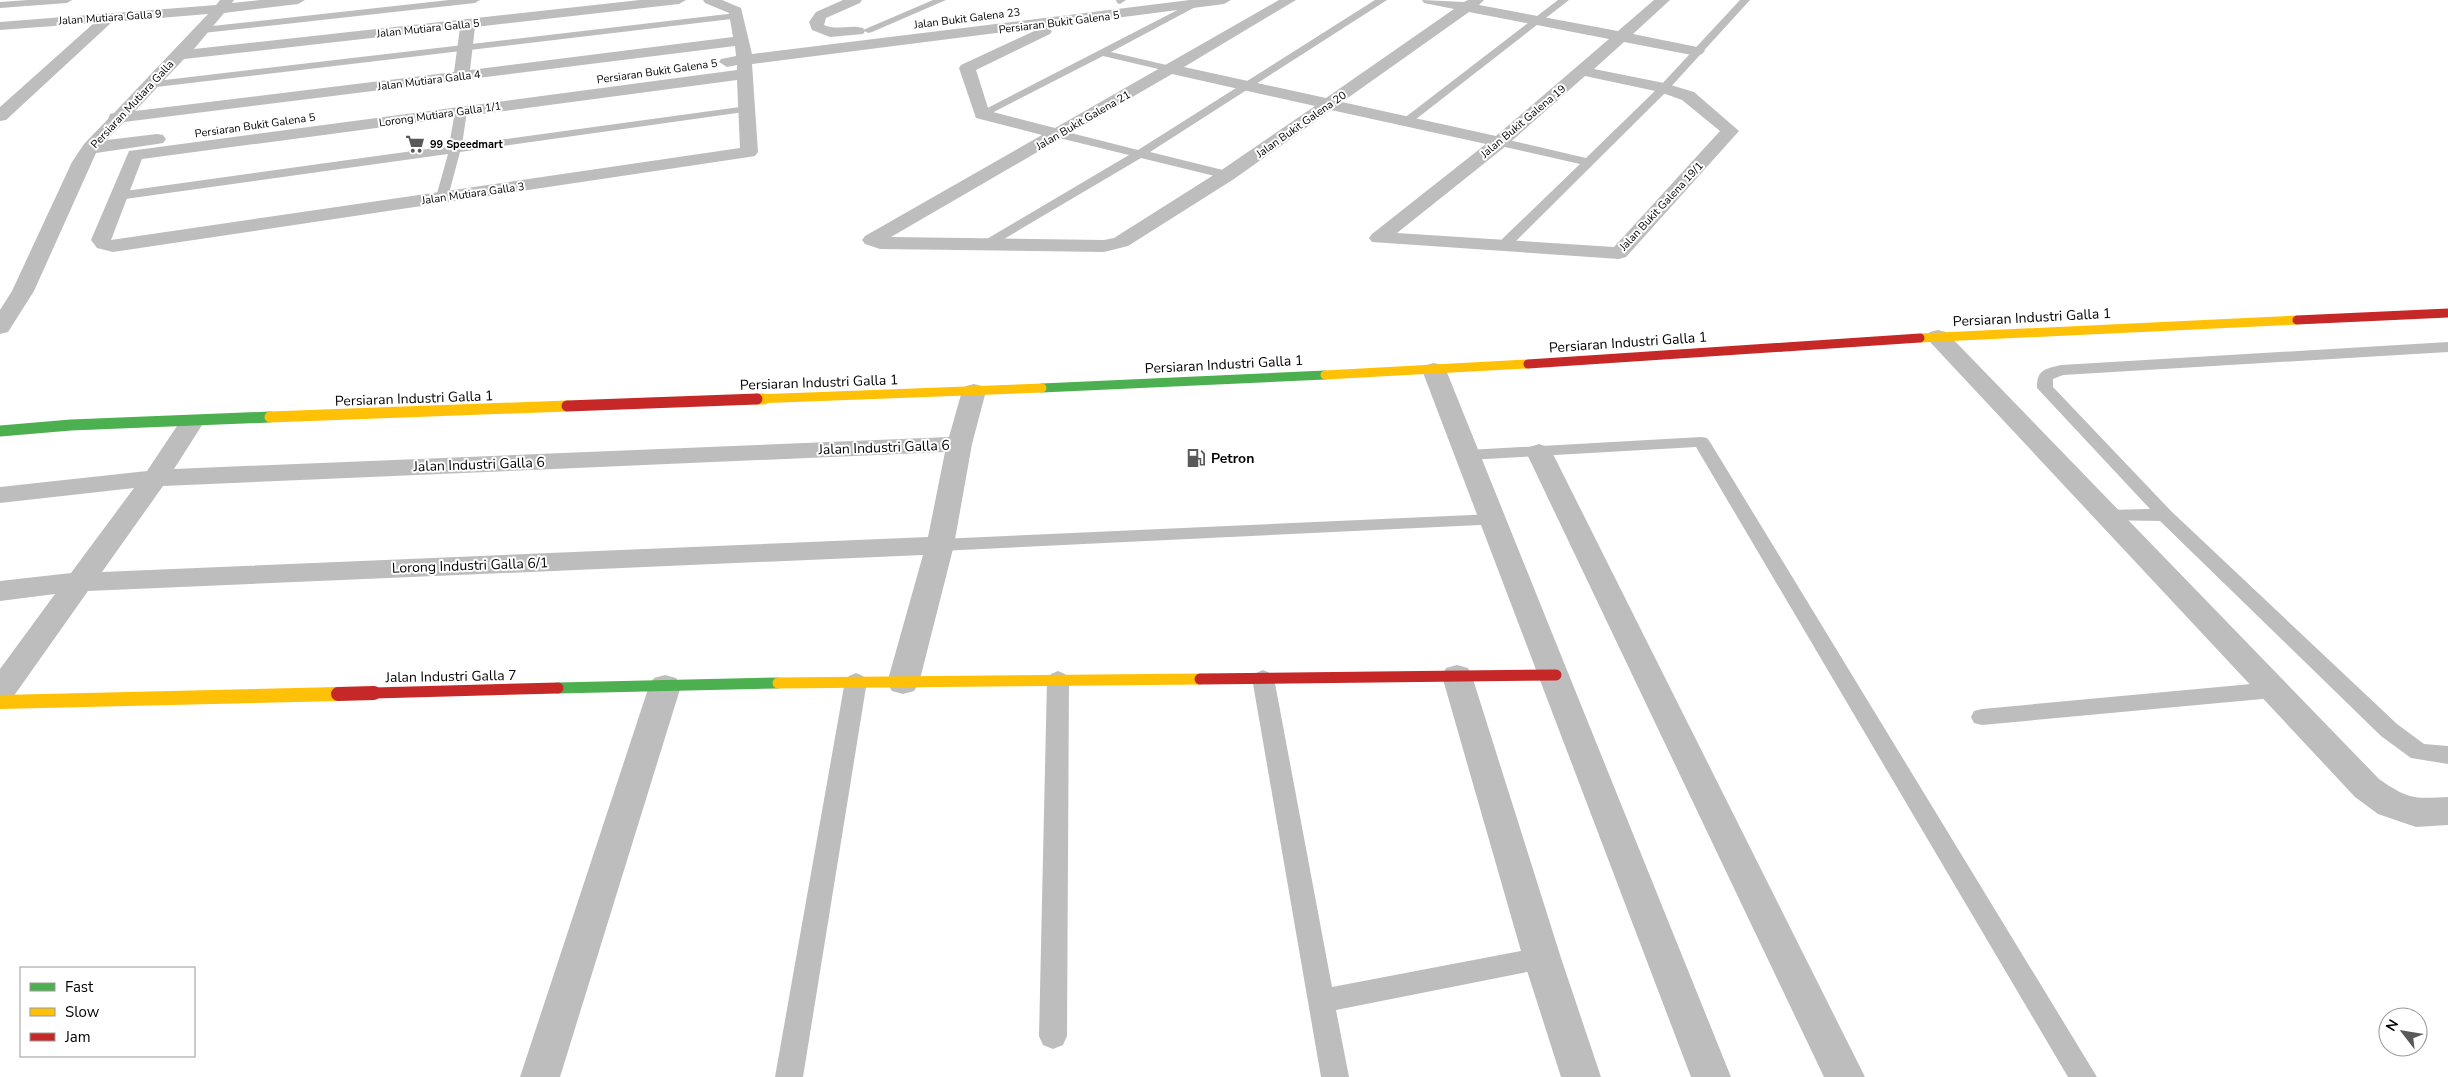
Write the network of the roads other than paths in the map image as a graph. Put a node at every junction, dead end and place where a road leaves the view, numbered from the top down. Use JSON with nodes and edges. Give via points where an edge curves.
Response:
{"nodes":[{"id":1,"x":67,"y":0,"type":"edge"},
{"id":2,"x":149,"y":0,"type":"edge"},
{"id":3,"x":298,"y":0,"type":"edge"},
{"id":4,"x":475,"y":0,"type":"edge"},
{"id":5,"x":527,"y":0,"type":"edge"},
{"id":6,"x":679,"y":0,"type":"edge"},
{"id":7,"x":710,"y":0,"type":"edge"},
{"id":8,"x":855,"y":0,"type":"edge"},
{"id":9,"x":941,"y":0,"type":"edge"},
{"id":10,"x":1122,"y":0,"type":"edge"},
{"id":11,"x":1224,"y":0,"type":"edge"},
{"id":12,"x":1289,"y":0,"type":"edge"},
{"id":13,"x":1382,"y":0,"type":"edge"},
{"id":14,"x":1430,"y":0,"type":"edge"},
{"id":15,"x":1564,"y":0,"type":"edge"},
{"id":16,"x":1663,"y":0,"type":"edge"},
{"id":17,"x":1745,"y":0,"type":"edge"},
{"id":18,"x":223,"y":4,"type":"edge"},
{"id":19,"x":1196,"y":4,"type":"junction"},
{"id":20,"x":1472,"y":4,"type":"edge"},
{"id":21,"x":0,"y":5,"type":"edge"},
{"id":22,"x":132,"y":16,"type":"junction"},
{"id":23,"x":736,"y":16,"type":"junction"},
{"id":24,"x":109,"y":17,"type":"junction"},
{"id":25,"x":529,"y":17,"type":"junction"},
{"id":26,"x":1537,"y":20,"type":"junction"},
{"id":27,"x":1066,"y":21,"type":"junction"},
{"id":28,"x":468,"y":24,"type":"junction"},
{"id":29,"x":4,"y":28,"type":"edge"},
{"id":30,"x":203,"y":30,"type":"junction"},
{"id":31,"x":868,"y":30,"type":"junction"},
{"id":32,"x":1619,"y":36,"type":"junction"},
{"id":33,"x":742,"y":42,"type":"junction"},
{"id":34,"x":464,"y":48,"type":"junction"},
{"id":35,"x":1104,"y":52,"type":"junction"},
{"id":36,"x":1697,"y":52,"type":"junction"},
{"id":37,"x":178,"y":55,"type":"junction"},
{"id":38,"x":745,"y":67,"type":"junction"},
{"id":39,"x":1171,"y":68,"type":"junction"},
{"id":40,"x":1582,"y":71,"type":"junction"},
{"id":41,"x":461,"y":76,"type":"junction"},
{"id":42,"x":148,"y":85,"type":"junction"},
{"id":43,"x":1246,"y":85,"type":"junction"},
{"id":44,"x":1664,"y":88,"type":"junction"},
{"id":45,"x":1330,"y":104,"type":"junction"},
{"id":46,"x":747,"y":109,"type":"junction"},
{"id":47,"x":461,"y":111,"type":"junction"},
{"id":48,"x":982,"y":114,"type":"junction"},
{"id":49,"x":0,"y":116,"type":"edge"},
{"id":50,"x":116,"y":118,"type":"junction"},
{"id":51,"x":1407,"y":121,"type":"junction"},
{"id":52,"x":1059,"y":134,"type":"junction"},
{"id":53,"x":1500,"y":142,"type":"junction"},
{"id":54,"x":90,"y":148,"type":"junction"},
{"id":55,"x":454,"y":150,"type":"junction"},
{"id":56,"x":1139,"y":154,"type":"junction"},
{"id":57,"x":1588,"y":162,"type":"junction"},
{"id":58,"x":1227,"y":175,"type":"junction"},
{"id":59,"x":118,"y":196,"type":"junction"},
{"id":60,"x":442,"y":197,"type":"junction"},
{"id":61,"x":1379,"y":238,"type":"joint"},
{"id":62,"x":982,"y":246,"type":"junction"},
{"id":63,"x":1503,"y":246,"type":"junction"},
{"id":64,"x":2448,"y":313,"type":"edge"},
{"id":65,"x":0,"y":327,"type":"edge"},
{"id":66,"x":1938,"y":337,"type":"junction"},
{"id":67,"x":2448,"y":347,"type":"edge"},
{"id":68,"x":1434,"y":370,"type":"junction"},
{"id":69,"x":974,"y":391,"type":"junction"},
{"id":70,"x":192,"y":422,"type":"junction"},
{"id":71,"x":0,"y":431,"type":"edge"},
{"id":72,"x":959,"y":444,"type":"junction"},
{"id":73,"x":1539,"y":452,"type":"junction"},
{"id":74,"x":1468,"y":455,"type":"junction"},
{"id":75,"x":155,"y":478,"type":"junction"},
{"id":76,"x":0,"y":495,"type":"edge"},
{"id":77,"x":2165,"y":515,"type":"junction"},
{"id":78,"x":2107,"y":516,"type":"junction"},
{"id":79,"x":1494,"y":520,"type":"junction"},
{"id":80,"x":940,"y":545,"type":"junction"},
{"id":81,"x":80,"y":582,"type":"junction"},
{"id":82,"x":0,"y":591,"type":"edge"},
{"id":83,"x":1556,"y":675,"type":"junction"},
{"id":84,"x":1457,"y":676,"type":"junction"},
{"id":85,"x":1264,"y":678,"type":"junction"},
{"id":86,"x":1058,"y":679,"type":"junction"},
{"id":87,"x":856,"y":681,"type":"junction"},
{"id":88,"x":903,"y":683,"type":"junction"},
{"id":89,"x":665,"y":686,"type":"junction"},
{"id":90,"x":2273,"y":690,"type":"junction"},
{"id":91,"x":0,"y":692,"type":"edge"},
{"id":92,"x":0,"y":702,"type":"edge"},
{"id":93,"x":1982,"y":716,"type":"dead end"},
{"id":94,"x":2448,"y":755,"type":"edge"},
{"id":95,"x":2448,"y":810,"type":"edge"},
{"id":96,"x":1542,"y":958,"type":"junction"},
{"id":97,"x":1321,"y":1001,"type":"junction"},
{"id":98,"x":1053,"y":1036,"type":"dead end"},
{"id":99,"x":540,"y":1077,"type":"edge"},
{"id":100,"x":789,"y":1077,"type":"edge"},
{"id":101,"x":1335,"y":1077,"type":"edge"},
{"id":102,"x":1581,"y":1077,"type":"edge"},
{"id":103,"x":1711,"y":1077,"type":"edge"},
{"id":104,"x":1845,"y":1077,"type":"edge"},
{"id":105,"x":2083,"y":1077,"type":"edge"}],
"edges":[{"from":1,"to":21,"type":"lane"},
{"from":2,"to":22,"type":"street"},
{"from":3,"to":18,"type":"street","name":"Jalan Mutiara Galla 9"},
{"from":4,"to":30,"type":"lane"},
{"from":5,"to":25,"type":"street"},
{"from":6,"to":25,"type":"street","name":"Jalan Mutiara Galla 5"},
{"from":7,"to":23,"type":"street","via":[[736,11]]},
{"from":8,"to":31,"type":"street","name":"Jalan Bukit Galena 23","via":[[821,15],[816,22],[817,28],[838,34]]},
{"from":9,"to":31,"type":"lane"},
{"from":10,"to":31,"type":"street","name":"Jalan Bukit Galena 23"},
{"from":11,"to":19,"type":"street","name":"Persiaran Bukit Galena 5"},
{"from":12,"to":39,"type":"street","name":"Jalan Bukit Galena 21"},
{"from":13,"to":43,"type":"lane"},
{"from":14,"to":20,"type":"street"},
{"from":15,"to":26,"type":"lane"},
{"from":16,"to":32,"type":"street","name":"Jalan Bukit Galena 19"},
{"from":17,"to":36,"type":"lane"},
{"from":18,"to":22,"type":"street","name":"Jalan Mutiara Galla 9"},
{"from":18,"to":30,"type":"street","name":"Persiaran Mutiara Galla"},
{"from":19,"to":27,"type":"street","name":"Persiaran Bukit Galena 5"},
{"from":19,"to":35,"type":"lane"},
{"from":20,"to":26,"type":"street"},
{"from":20,"to":45,"type":"street","name":"Jalan Bukit Galena 20"},
{"from":22,"to":24,"type":"street","name":"Jalan Mutiara Galla 9"},
{"from":23,"to":33,"type":"street","name":"Jalan Mutiara Galla 3"},
{"from":23,"to":34,"type":"lane"},
{"from":24,"to":29,"type":"street","name":"Jalan Mutiara Galla 9"},
{"from":24,"to":49,"type":"street"},
{"from":25,"to":28,"type":"street","name":"Jalan Mutiara Galla 5"},
{"from":26,"to":32,"type":"street"},
{"from":26,"to":51,"type":"lane"},
{"from":27,"to":38,"type":"street","name":"Persiaran Bukit Galena 5"},
{"from":27,"to":48,"type":"street","via":[[967,68]]},
{"from":28,"to":34,"type":"street"},
{"from":28,"to":37,"type":"street","name":"Jalan Mutiara Galla 5"},
{"from":30,"to":37,"type":"street","name":"Persiaran Mutiara Galla"},
{"from":32,"to":36,"type":"street"},
{"from":32,"to":40,"type":"street","name":"Jalan Bukit Galena 19"},
{"from":33,"to":38,"type":"street","name":"Jalan Mutiara Galla 3"},
{"from":33,"to":41,"type":"street","name":"Jalan Mutiara Galla 4"},
{"from":34,"to":41,"type":"street"},
{"from":34,"to":42,"type":"lane"},
{"from":35,"to":39,"type":"lane"},
{"from":35,"to":48,"type":"lane"},
{"from":36,"to":44,"type":"lane"},
{"from":37,"to":42,"type":"street","name":"Persiaran Mutiara Galla"},
{"from":38,"to":46,"type":"street","name":"Jalan Mutiara Galla 3"},
{"from":38,"to":47,"type":"street","name":"Lorong Mutiara Galla 1/1"},
{"from":38,"to":54,"type":"street","name":"Persiaran Bukit Galena 5"},
{"from":39,"to":43,"type":"street"},
{"from":39,"to":52,"type":"street","name":"Jalan Bukit Galena 21"},
{"from":40,"to":44,"type":"street"},
{"from":40,"to":53,"type":"street","name":"Jalan Bukit Galena 19"},
{"from":41,"to":50,"type":"street","name":"Jalan Mutiara Galla 4"},
{"from":42,"to":50,"type":"street","name":"Persiaran Mutiara Galla"},
{"from":43,"to":45,"type":"street"},
{"from":43,"to":56,"type":"lane"},
{"from":44,"to":57,"type":"lane"},
{"from":44,"to":63,"type":"street","name":"Jalan Bukit Galena 19/1","via":[[1688,96],[1730,131],[1620,253]]},
{"from":45,"to":51,"type":"street"},
{"from":45,"to":58,"type":"street","name":"Jalan Bukit Galena 20"},
{"from":46,"to":55,"type":"lane"},
{"from":46,"to":60,"type":"street","name":"Jalan Mutiara Galla 3","via":[[749,152]]},
{"from":47,"to":55,"type":"lane"},
{"from":47,"to":59,"type":"street","name":"Lorong Mutiara Galla 1/1","via":[[135,155]]},
{"from":48,"to":52,"type":"street"},
{"from":50,"to":54,"type":"street","name":"Persiaran Mutiara Galla"},
{"from":51,"to":53,"type":"street"},
{"from":52,"to":56,"type":"lane"},
{"from":52,"to":62,"type":"street","name":"Jalan Bukit Galena 21","via":[[872,240],[880,244]]},
{"from":53,"to":57,"type":"lane"},
{"from":53,"to":61,"type":"street","name":"Jalan Bukit Galena 19"},
{"from":54,"to":65,"type":"street","name":"Persiaran Mutiara Galla","via":[[23,291]]},
{"from":55,"to":59,"type":"lane"},
{"from":55,"to":60,"type":"lane"},
{"from":56,"to":58,"type":"lane"},
{"from":56,"to":62,"type":"lane"},
{"from":57,"to":63,"type":"lane"},
{"from":58,"to":62,"type":"street","name":"Jalan Bukit Galena 20","via":[[1121,242],[1104,246]]},
{"from":59,"to":60,"type":"street","name":"Jalan Mutiara Galla 3","via":[[101,240],[113,246]]},
{"from":61,"to":63,"type":"street","name":"Jalan Bukit Galena 19/1"},
{"from":64,"to":66,"type":"street","name":"Persiaran Industri Galla 1"},
{"from":66,"to":68,"type":"street","name":"Persiaran Industri Galla 1"},
{"from":66,"to":78,"type":"street"},
{"from":67,"to":77,"type":"lane","via":[[2061,370],[2045,376],[2045,388]]},
{"from":68,"to":69,"type":"street","name":"Persiaran Industri Galla 1"},
{"from":68,"to":74,"type":"street"},
{"from":69,"to":70,"type":"street","name":"Persiaran Industri Galla 1"},
{"from":69,"to":72,"type":"street"},
{"from":70,"to":71,"type":"street","name":"Persiaran Industri Galla 1","via":[[71,425]]},
{"from":70,"to":75,"type":"street"},
{"from":72,"to":75,"type":"street","name":"Jalan Industri Galla 6"},
{"from":72,"to":80,"type":"street"},
{"from":73,"to":74,"type":"lane"},
{"from":73,"to":104,"type":"street"},
{"from":73,"to":105,"type":"lane","via":[[1700,442]]},
{"from":74,"to":79,"type":"street"},
{"from":75,"to":76,"type":"street","name":"Jalan Industri Galla 6"},
{"from":75,"to":81,"type":"street"},
{"from":77,"to":78,"type":"lane"},
{"from":77,"to":94,"type":"lane","via":[[2389,730],[2419,752]]},
{"from":78,"to":90,"type":"street"},
{"from":79,"to":80,"type":"lane"},
{"from":79,"to":83,"type":"street"},
{"from":80,"to":81,"type":"street","name":"Lorong Industri Galla 6/1"},
{"from":80,"to":88,"type":"street"},
{"from":81,"to":82,"type":"street","name":"Lorong Industri Galla 6/1"},
{"from":81,"to":91,"type":"street"},
{"from":83,"to":84,"type":"street","name":"Jalan Industri Galla 7"},
{"from":83,"to":103,"type":"street"},
{"from":84,"to":85,"type":"street","name":"Jalan Industri Galla 7"},
{"from":84,"to":96,"type":"street"},
{"from":85,"to":86,"type":"street","name":"Jalan Industri Galla 7"},
{"from":85,"to":97,"type":"lane"},
{"from":86,"to":88,"type":"street","name":"Jalan Industri Galla 7"},
{"from":86,"to":98,"type":"lane"},
{"from":87,"to":88,"type":"street","name":"Jalan Industri Galla 7"},
{"from":87,"to":89,"type":"street","name":"Jalan Industri Galla 7"},
{"from":87,"to":100,"type":"lane"},
{"from":89,"to":92,"type":"street","name":"Jalan Industri Galla 7"},
{"from":89,"to":99,"type":"street"},
{"from":90,"to":93,"type":"lane"},
{"from":90,"to":95,"type":"street","via":[[2367,788],[2390,804],[2416,813]]},
{"from":96,"to":97,"type":"lane"},
{"from":96,"to":102,"type":"street"},
{"from":97,"to":101,"type":"lane"}]}
